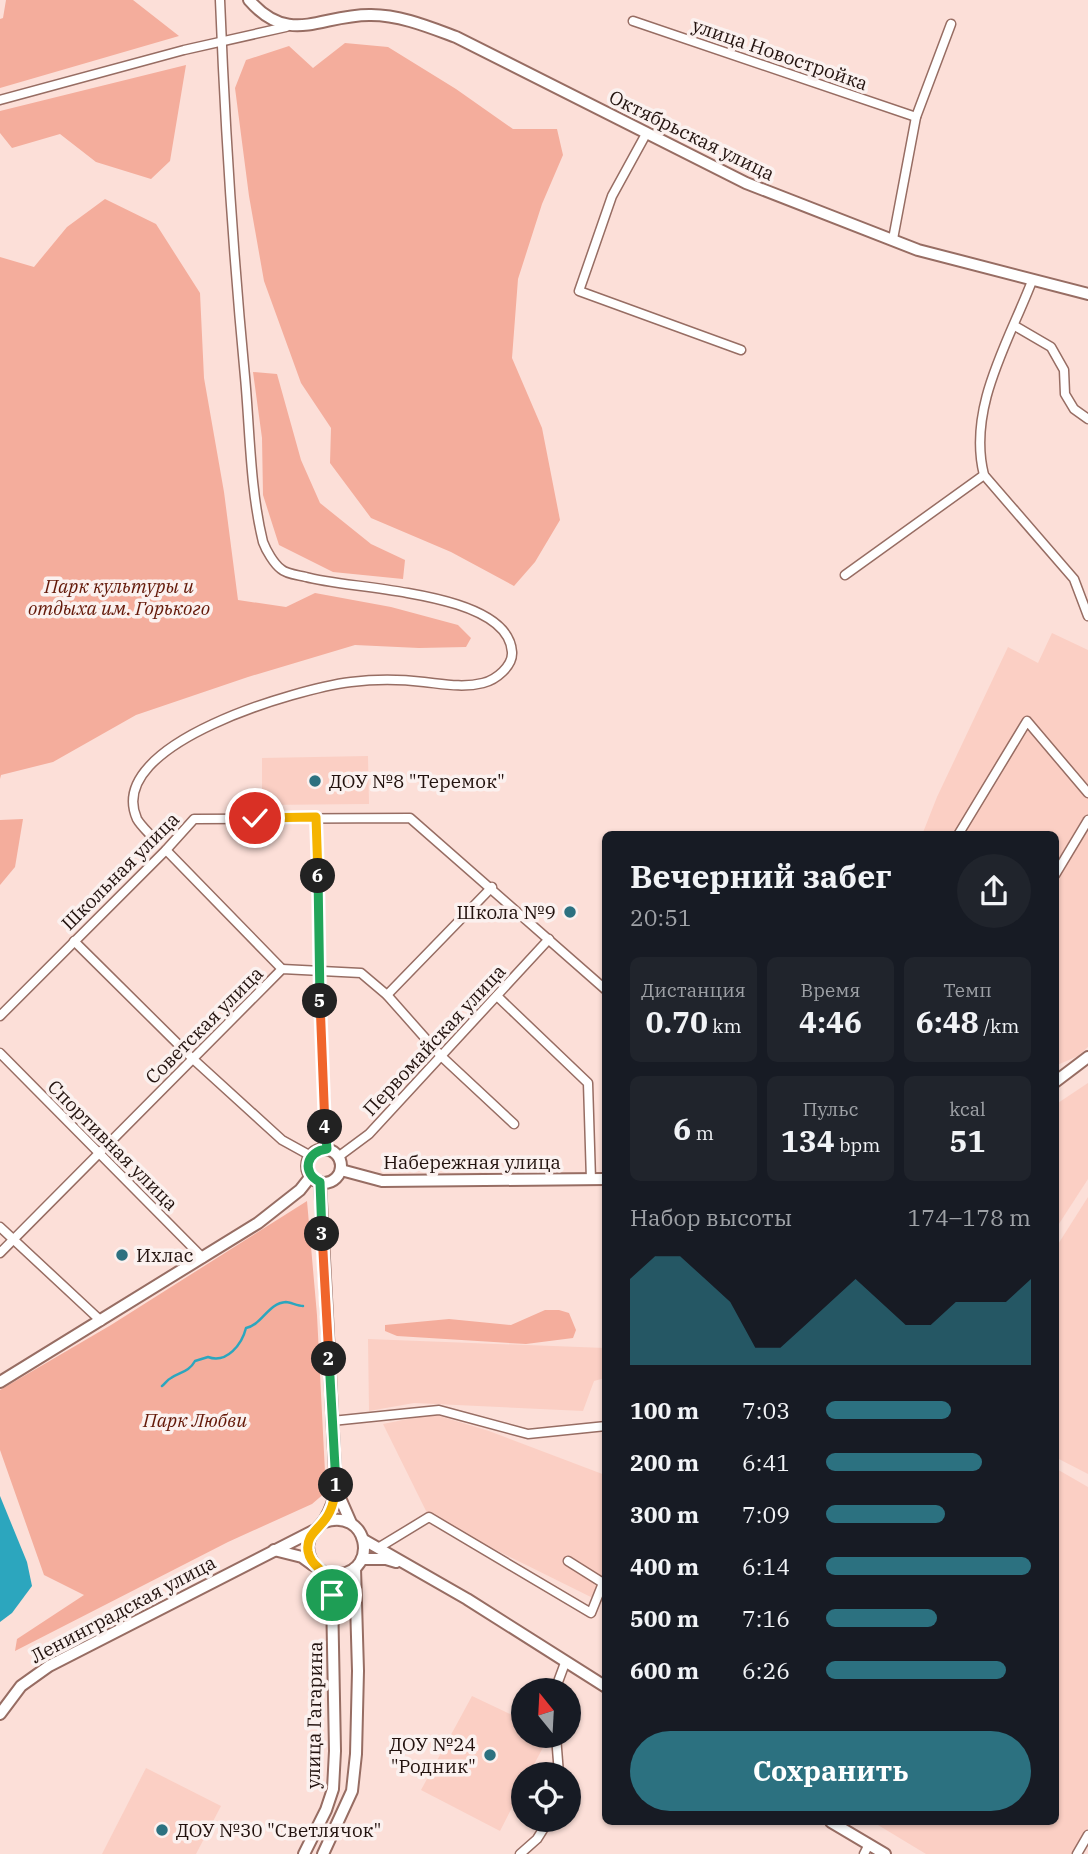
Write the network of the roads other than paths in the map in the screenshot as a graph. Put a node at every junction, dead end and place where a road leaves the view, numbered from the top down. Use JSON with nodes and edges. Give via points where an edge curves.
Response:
{"nodes":[{"id":1,"x":220,"y":0,"type":"edge"},
{"id":2,"x":249,"y":0,"type":"edge"},
{"id":3,"x":633,"y":21,"type":"dead end"},
{"id":4,"x":951,"y":24,"type":"dead end"},
{"id":5,"x":286,"y":27,"type":"junction"},
{"id":6,"x":221,"y":42,"type":"junction"},
{"id":7,"x":0,"y":100,"type":"edge"},
{"id":8,"x":916,"y":117,"type":"junction"},
{"id":9,"x":646,"y":134,"type":"junction"},
{"id":10,"x":893,"y":239,"type":"junction"},
{"id":11,"x":1032,"y":281,"type":"junction"},
{"id":12,"x":1088,"y":294,"type":"edge"},
{"id":13,"x":1015,"y":326,"type":"junction"},
{"id":14,"x":741,"y":349,"type":"dead end"},
{"id":15,"x":1088,"y":419,"type":"edge"},
{"id":16,"x":984,"y":475,"type":"junction"},
{"id":17,"x":845,"y":575,"type":"dead end"},
{"id":18,"x":1088,"y":616,"type":"edge"},
{"id":19,"x":1088,"y":793,"type":"edge"},
{"id":20,"x":316,"y":817,"type":"junction"},
{"id":21,"x":1088,"y":820,"type":"edge"},
{"id":22,"x":960,"y":831,"type":"edge"},
{"id":23,"x":154,"y":839,"type":"dead end"},
{"id":24,"x":166,"y":850,"type":"junction"},
{"id":25,"x":1059,"y":869,"type":"edge"},
{"id":26,"x":492,"y":887,"type":"junction"},
{"id":27,"x":549,"y":939,"type":"junction"},
{"id":28,"x":74,"y":941,"type":"junction"},
{"id":29,"x":282,"y":970,"type":"junction"},
{"id":30,"x":319,"y":971,"type":"junction"},
{"id":31,"x":602,"y":986,"type":"edge"},
{"id":32,"x":387,"y":995,"type":"junction"},
{"id":33,"x":497,"y":996,"type":"junction"},
{"id":34,"x":0,"y":1016,"type":"edge"},
{"id":35,"x":0,"y":1053,"type":"edge"},
{"id":36,"x":441,"y":1056,"type":"junction"},
{"id":37,"x":1088,"y":1057,"type":"edge"},
{"id":38,"x":193,"y":1059,"type":"junction"},
{"id":39,"x":1059,"y":1079,"type":"edge"},
{"id":40,"x":514,"y":1124,"type":"dead end"},
{"id":41,"x":327,"y":1149,"type":"junction"},
{"id":42,"x":99,"y":1154,"type":"junction"},
{"id":43,"x":310,"y":1156,"type":"junction"},
{"id":44,"x":338,"y":1157,"type":"junction"},
{"id":45,"x":341,"y":1170,"type":"junction"},
{"id":46,"x":316,"y":1179,"type":"junction"},
{"id":47,"x":591,"y":1180,"type":"junction"},
{"id":48,"x":602,"y":1180,"type":"edge"},
{"id":49,"x":0,"y":1227,"type":"edge"},
{"id":50,"x":13,"y":1240,"type":"junction"},
{"id":51,"x":0,"y":1254,"type":"edge"},
{"id":52,"x":203,"y":1258,"type":"junction"},
{"id":53,"x":101,"y":1321,"type":"junction"},
{"id":54,"x":0,"y":1382,"type":"edge"},
{"id":55,"x":332,"y":1421,"type":"junction"},
{"id":56,"x":602,"y":1426,"type":"edge"},
{"id":57,"x":336,"y":1489,"type":"junction"},
{"id":58,"x":324,"y":1522,"type":"junction"},
{"id":59,"x":351,"y":1523,"type":"junction"},
{"id":60,"x":313,"y":1531,"type":"junction"},
{"id":61,"x":363,"y":1539,"type":"junction"},
{"id":62,"x":378,"y":1548,"type":"junction"},
{"id":63,"x":274,"y":1550,"type":"junction"},
{"id":64,"x":568,"y":1561,"type":"dead end"},
{"id":65,"x":359,"y":1563,"type":"junction"},
{"id":66,"x":415,"y":1568,"type":"junction"},
{"id":67,"x":320,"y":1569,"type":"junction"},
{"id":68,"x":602,"y":1582,"type":"edge"},
{"id":69,"x":602,"y":1586,"type":"edge"},
{"id":70,"x":565,"y":1663,"type":"junction"},
{"id":71,"x":559,"y":1678,"type":"edge"},
{"id":72,"x":602,"y":1686,"type":"edge"},
{"id":73,"x":0,"y":1714,"type":"edge"},
{"id":74,"x":835,"y":1825,"type":"edge"},
{"id":75,"x":541,"y":1832,"type":"edge"},
{"id":76,"x":1088,"y":1835,"type":"edge"},
{"id":77,"x":866,"y":1849,"type":"edge"},
{"id":78,"x":304,"y":1854,"type":"edge"},
{"id":79,"x":323,"y":1854,"type":"edge"},
{"id":80,"x":520,"y":1854,"type":"edge"},
{"id":81,"x":885,"y":1854,"type":"edge"},
{"id":82,"x":1077,"y":1854,"type":"edge"}],
"edges":[{"from":1,"to":6,"type":"street"},
{"from":2,"to":5,"type":"main road","via":[[259,12]]},
{"from":3,"to":8,"type":"street","name":"улица Новостройка"},
{"from":4,"to":8,"type":"street"},
{"from":5,"to":6,"type":"street"},
{"from":5,"to":9,"type":"main road","name":"Октябрьская улица","via":[[370,15],[411,21],[456,37]]},
{"from":6,"to":7,"type":"street"},
{"from":6,"to":23,"type":"street","via":[[233,252],[264,546],[282,571],[327,583],[408,593],[491,618],[509,636],[513,656],[503,672],[486,683],[348,682],[254,706],[220,720],[154,760],[136,786],[137,818]]},
{"from":8,"to":10,"type":"street"},
{"from":9,"to":10,"type":"main road","name":"Октябрьская улица","via":[[746,183]]},
{"from":9,"to":14,"type":"street","via":[[612,196],[579,291]]},
{"from":10,"to":11,"type":"main road","name":"Октябрьская улица"},
{"from":11,"to":12,"type":"main road","name":"Октябрьская улица"},
{"from":11,"to":13,"type":"street"},
{"from":13,"to":15,"type":"street","via":[[1051,347],[1064,370],[1065,394],[1074,409]]},
{"from":13,"to":16,"type":"street","via":[[995,369],[980,427]]},
{"from":16,"to":17,"type":"street"},
{"from":16,"to":18,"type":"street","via":[[1074,579]]},
{"from":19,"to":22,"type":"street","via":[[1027,721]]},
{"from":20,"to":24,"type":"street","name":"Школьная улица","via":[[194,819]]},
{"from":20,"to":26,"type":"street","name":"Школьная улица","via":[[410,818]]},
{"from":20,"to":30,"type":"street"},
{"from":21,"to":25,"type":"street"},
{"from":24,"to":28,"type":"street","name":"Школьная улица"},
{"from":24,"to":29,"type":"street"},
{"from":26,"to":27,"type":"street","name":"Школьная улица"},
{"from":26,"to":32,"type":"street"},
{"from":27,"to":31,"type":"street","name":"Школьная улица"},
{"from":27,"to":33,"type":"street","name":"Первомайская улица"},
{"from":28,"to":34,"type":"street","name":"Школьная улица"},
{"from":28,"to":38,"type":"street"},
{"from":29,"to":30,"type":"street","name":"Советская улица"},
{"from":29,"to":38,"type":"street","name":"Советская улица"},
{"from":30,"to":32,"type":"street","name":"Советская улица","via":[[361,972]]},
{"from":30,"to":41,"type":"street"},
{"from":32,"to":36,"type":"street","name":"Советская улица"},
{"from":33,"to":36,"type":"street","name":"Первомайская улица"},
{"from":33,"to":47,"type":"street","via":[[588,1083]]},
{"from":35,"to":42,"type":"street","name":"Спортивная улица"},
{"from":36,"to":40,"type":"street","name":"Советская улица"},
{"from":36,"to":44,"type":"street","name":"Первомайская улица","via":[[369,1133]]},
{"from":37,"to":39,"type":"main road"},
{"from":38,"to":42,"type":"street","name":"Советская улица"},
{"from":38,"to":43,"type":"street","via":[[282,1140]]},
{"from":41,"to":43,"type":"main road"},
{"from":41,"to":44,"type":"main road"},
{"from":42,"to":50,"type":"street","name":"Советская улица"},
{"from":42,"to":52,"type":"street","name":"Спортивная улица"},
{"from":43,"to":46,"type":"main road","via":[[307,1166]]},
{"from":44,"to":45,"type":"main road"},
{"from":45,"to":46,"type":"main road","via":[[330,1182]]},
{"from":45,"to":47,"type":"main road","name":"Набережная улица","via":[[382,1181]]},
{"from":46,"to":52,"type":"main road"},
{"from":46,"to":55,"type":"main road"},
{"from":47,"to":48,"type":"main road","name":"Набережная улица"},
{"from":49,"to":50,"type":"street"},
{"from":50,"to":51,"type":"street","name":"Советская улица"},
{"from":50,"to":53,"type":"street"},
{"from":52,"to":53,"type":"main road"},
{"from":53,"to":54,"type":"main road"},
{"from":55,"to":56,"type":"street","via":[[439,1410],[528,1434]]},
{"from":55,"to":57,"type":"main road"},
{"from":57,"to":58,"type":"main road"},
{"from":57,"to":59,"type":"main road"},
{"from":58,"to":59,"type":"main road","via":[[341,1519]]},
{"from":58,"to":60,"type":"main road"},
{"from":59,"to":61,"type":"main road"},
{"from":60,"to":63,"type":"main road","name":"Ленинградская улица"},
{"from":60,"to":67,"type":"main road","via":[[308,1551]]},
{"from":61,"to":62,"type":"main road"},
{"from":61,"to":65,"type":"main road"},
{"from":62,"to":66,"type":"main road"},
{"from":62,"to":69,"type":"street","via":[[429,1517],[592,1613]]},
{"from":63,"to":67,"type":"main road"},
{"from":63,"to":73,"type":"main road","name":"Ленинградская улица","via":[[49,1666],[21,1686]]},
{"from":64,"to":68,"type":"street"},
{"from":65,"to":66,"type":"main road","via":[[386,1559]]},
{"from":65,"to":67,"type":"main road","via":[[345,1574]]},
{"from":65,"to":79,"type":"main road","name":"улица Гагарина","via":[[352,1791]]},
{"from":66,"to":70,"type":"main road"},
{"from":67,"to":78,"type":"main road","name":"улица Гагарина","via":[[332,1595],[333,1790]]},
{"from":70,"to":71,"type":"street"},
{"from":70,"to":72,"type":"main road"},
{"from":74,"to":77,"type":"main road"},
{"from":75,"to":80,"type":"street"},
{"from":76,"to":82,"type":"street"},
{"from":77,"to":81,"type":"main road"}]}
